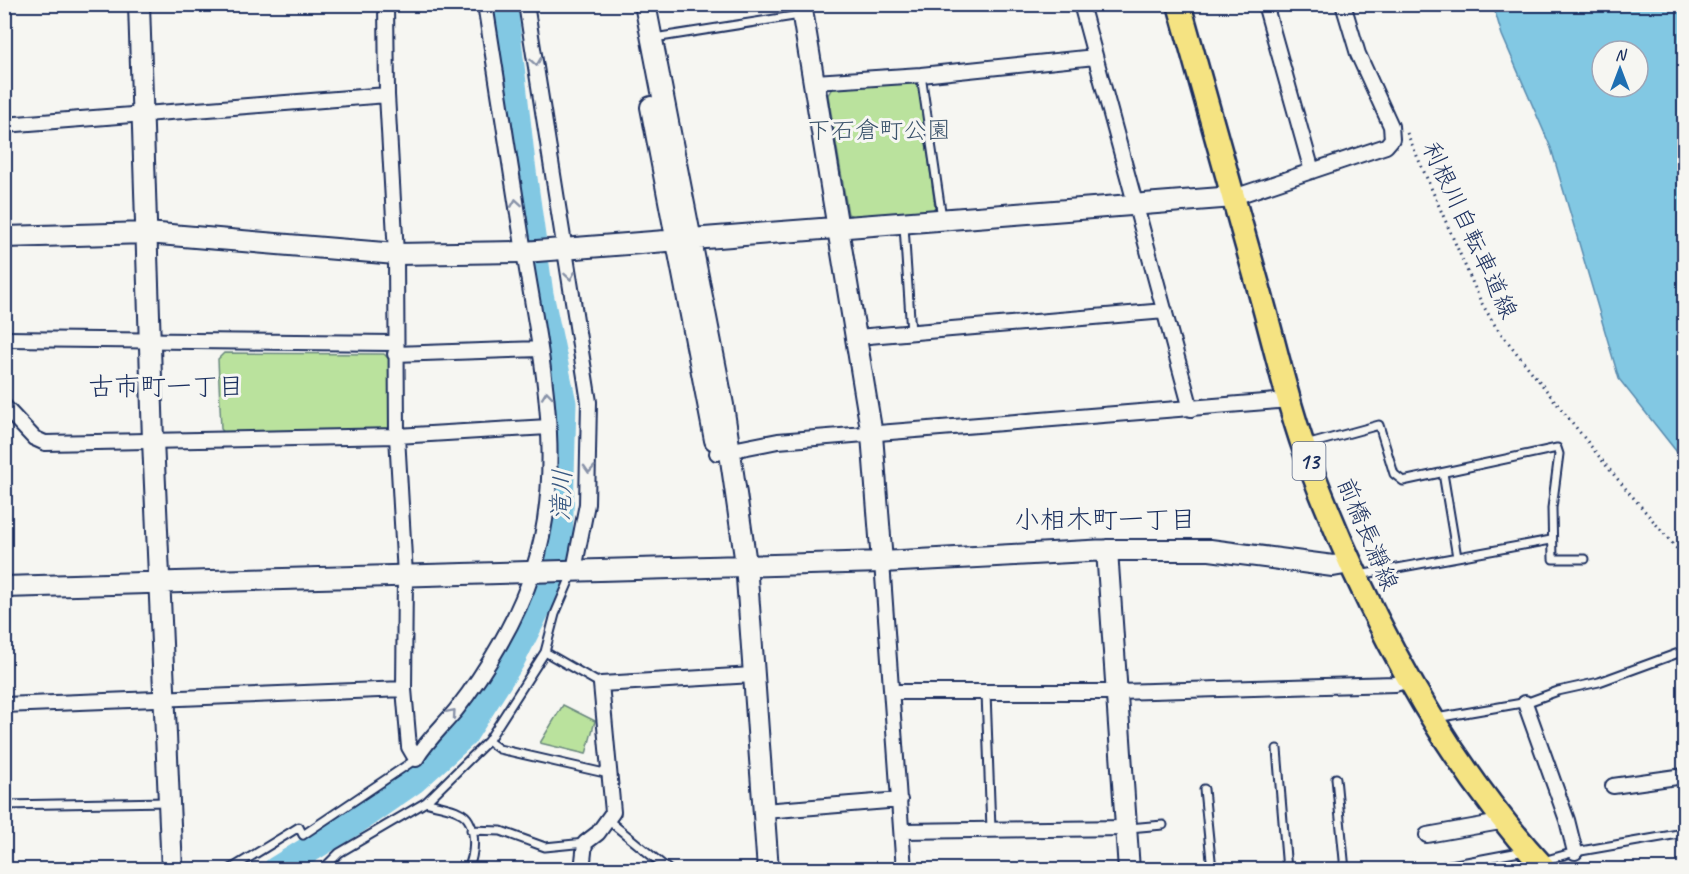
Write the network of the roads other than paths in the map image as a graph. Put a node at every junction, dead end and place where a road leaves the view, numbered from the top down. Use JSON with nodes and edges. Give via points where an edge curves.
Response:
{"nodes":[{"id":1,"x":139,"y":4,"type":"edge"},
{"id":2,"x":386,"y":4,"type":"edge"},
{"id":3,"x":485,"y":4,"type":"edge"},
{"id":4,"x":526,"y":4,"type":"edge"},
{"id":5,"x":632,"y":4,"type":"edge"},
{"id":6,"x":645,"y":4,"type":"edge"},
{"id":7,"x":1081,"y":4,"type":"edge"},
{"id":8,"x":1179,"y":4,"type":"edge"},
{"id":9,"x":1265,"y":4,"type":"edge"},
{"id":10,"x":1343,"y":4,"type":"edge"},
{"id":11,"x":802,"y":10,"type":"edge"},
{"id":12,"x":652,"y":39,"type":"junction"},
{"id":13,"x":1095,"y":57,"type":"junction"},
{"id":14,"x":921,"y":75,"type":"junction"},
{"id":15,"x":815,"y":82,"type":"junction"},
{"id":16,"x":387,"y":95,"type":"junction"},
{"id":17,"x":141,"y":112,"type":"junction"},
{"id":18,"x":4,"y":124,"type":"edge"},
{"id":19,"x":1312,"y":171,"type":"junction"},
{"id":20,"x":1234,"y":197,"type":"junction"},
{"id":21,"x":1137,"y":206,"type":"junction"},
{"id":22,"x":942,"y":220,"type":"junction"},
{"id":23,"x":904,"y":223,"type":"junction"},
{"id":24,"x":839,"y":227,"type":"junction"},
{"id":25,"x":147,"y":233,"type":"junction"},
{"id":26,"x":4,"y":237,"type":"edge"},
{"id":27,"x":684,"y":239,"type":"junction"},
{"id":28,"x":563,"y":249,"type":"junction"},
{"id":29,"x":526,"y":252,"type":"junction"},
{"id":30,"x":396,"y":254,"type":"junction"},
{"id":31,"x":1166,"y":311,"type":"junction"},
{"id":32,"x":911,"y":333,"type":"junction"},
{"id":33,"x":857,"y":337,"type":"junction"},
{"id":34,"x":4,"y":339,"type":"edge"},
{"id":35,"x":150,"y":340,"type":"junction"},
{"id":36,"x":394,"y":348,"type":"junction"},
{"id":37,"x":540,"y":349,"type":"junction"},
{"id":38,"x":1290,"y":400,"type":"junction"},
{"id":39,"x":4,"y":406,"type":"edge"},
{"id":40,"x":1191,"y":409,"type":"junction"},
{"id":41,"x":548,"y":427,"type":"junction"},
{"id":42,"x":872,"y":435,"type":"junction"},
{"id":43,"x":397,"y":436,"type":"junction"},
{"id":44,"x":153,"y":440,"type":"junction"},
{"id":45,"x":1304,"y":446,"type":"junction"},
{"id":46,"x":723,"y":452,"type":"junction"},
{"id":47,"x":1443,"y":473,"type":"junction"},
{"id":48,"x":1551,"y":540,"type":"junction"},
{"id":49,"x":1107,"y":550,"type":"junction"},
{"id":50,"x":1457,"y":557,"type":"junction"},
{"id":51,"x":1585,"y":559,"type":"dead end"},
{"id":52,"x":882,"y":562,"type":"junction"},
{"id":53,"x":746,"y":564,"type":"junction"},
{"id":54,"x":571,"y":570,"type":"junction"},
{"id":55,"x":1353,"y":570,"type":"junction"},
{"id":56,"x":536,"y":571,"type":"junction"},
{"id":57,"x":405,"y":575,"type":"junction"},
{"id":58,"x":161,"y":582,"type":"junction"},
{"id":59,"x":4,"y":587,"type":"edge"},
{"id":60,"x":1684,"y":651,"type":"edge"},
{"id":61,"x":545,"y":652,"type":"junction"},
{"id":62,"x":753,"y":675,"type":"junction"},
{"id":63,"x":1409,"y":680,"type":"junction"},
{"id":64,"x":601,"y":684,"type":"junction"},
{"id":65,"x":404,"y":689,"type":"junction"},
{"id":66,"x":891,"y":692,"type":"junction"},
{"id":67,"x":1118,"y":692,"type":"junction"},
{"id":68,"x":986,"y":693,"type":"junction"},
{"id":69,"x":163,"y":697,"type":"junction"},
{"id":70,"x":1525,"y":703,"type":"junction"},
{"id":71,"x":4,"y":705,"type":"edge"},
{"id":72,"x":1434,"y":719,"type":"junction"},
{"id":73,"x":488,"y":741,"type":"junction"},
{"id":74,"x":1277,"y":749,"type":"dead end"},
{"id":75,"x":416,"y":759,"type":"junction"},
{"id":76,"x":610,"y":774,"type":"junction"},
{"id":77,"x":1684,"y":776,"type":"edge"},
{"id":78,"x":1336,"y":778,"type":"dead end"},
{"id":79,"x":1613,"y":786,"type":"dead end"},
{"id":80,"x":1204,"y":789,"type":"dead end"},
{"id":81,"x":900,"y":800,"type":"junction"},
{"id":82,"x":170,"y":802,"type":"junction"},
{"id":83,"x":426,"y":802,"type":"junction"},
{"id":84,"x":4,"y":805,"type":"edge"},
{"id":85,"x":764,"y":811,"type":"junction"},
{"id":86,"x":608,"y":820,"type":"junction"},
{"id":87,"x":1506,"y":821,"type":"junction"},
{"id":88,"x":1163,"y":825,"type":"dead end"},
{"id":89,"x":1127,"y":828,"type":"junction"},
{"id":90,"x":991,"y":829,"type":"junction"},
{"id":91,"x":471,"y":830,"type":"junction"},
{"id":92,"x":903,"y":831,"type":"junction"},
{"id":93,"x":1684,"y":833,"type":"edge"},
{"id":94,"x":1427,"y":835,"type":"dead end"},
{"id":95,"x":585,"y":843,"type":"junction"},
{"id":96,"x":1575,"y":852,"type":"junction"},
{"id":97,"x":1537,"y":860,"type":"edge"},
{"id":98,"x":172,"y":870,"type":"edge"},
{"id":99,"x":229,"y":870,"type":"edge"},
{"id":100,"x":322,"y":870,"type":"edge"},
{"id":101,"x":467,"y":870,"type":"edge"},
{"id":102,"x":582,"y":870,"type":"edge"},
{"id":103,"x":669,"y":870,"type":"edge"},
{"id":104,"x":768,"y":870,"type":"edge"},
{"id":105,"x":904,"y":870,"type":"edge"},
{"id":106,"x":1129,"y":870,"type":"edge"},
{"id":107,"x":1212,"y":870,"type":"edge"},
{"id":108,"x":1287,"y":870,"type":"edge"},
{"id":109,"x":1345,"y":870,"type":"edge"},
{"id":110,"x":1424,"y":870,"type":"edge"}],
"edges":[{"from":1,"to":17,"type":"street"},
{"from":2,"to":16,"type":"street"},
{"from":29,"to":3,"type":"street","one_way":true},
{"from":4,"to":28,"type":"street","one_way":true},
{"from":5,"to":27,"type":"street"},
{"from":6,"to":12,"type":"street"},
{"from":7,"to":13,"type":"street"},
{"from":8,"to":20,"type":"main road","name":"前橋長瀞線","number":"13"},
{"from":9,"to":19,"type":"street"},
{"from":10,"to":19,"type":"street","via":[[1358,54],[1391,126],[1392,139],[1386,146]]},
{"from":11,"to":12,"type":"lane"},
{"from":11,"to":15,"type":"street"},
{"from":12,"to":27,"type":"street"},
{"from":13,"to":14,"type":"street"},
{"from":13,"to":21,"type":"street"},
{"from":14,"to":15,"type":"street"},
{"from":14,"to":22,"type":"lane"},
{"from":15,"to":24,"type":"street"},
{"from":16,"to":17,"type":"street"},
{"from":16,"to":30,"type":"street"},
{"from":17,"to":18,"type":"street"},
{"from":17,"to":25,"type":"street"},
{"from":19,"to":20,"type":"street"},
{"from":20,"to":21,"type":"street"},
{"from":20,"to":38,"type":"main road","name":"前橋長瀞線","number":"13"},
{"from":21,"to":22,"type":"street"},
{"from":21,"to":31,"type":"street"},
{"from":22,"to":23,"type":"street"},
{"from":23,"to":24,"type":"street"},
{"from":23,"to":32,"type":"lane"},
{"from":24,"to":27,"type":"street"},
{"from":24,"to":33,"type":"street"},
{"from":25,"to":26,"type":"street"},
{"from":25,"to":30,"type":"street"},
{"from":25,"to":35,"type":"street"},
{"from":27,"to":28,"type":"street"},
{"from":27,"to":46,"type":"street","via":[[723,405]]},
{"from":28,"to":29,"type":"street"},
{"from":28,"to":54,"type":"street","one_way":true,"via":[[589,402],[587,504]]},
{"from":29,"to":30,"type":"street"},
{"from":29,"to":37,"type":"street"},
{"from":30,"to":36,"type":"street"},
{"from":31,"to":32,"type":"street"},
{"from":31,"to":40,"type":"street"},
{"from":32,"to":33,"type":"street"},
{"from":33,"to":42,"type":"street"},
{"from":34,"to":35,"type":"street"},
{"from":35,"to":36,"type":"street"},
{"from":35,"to":44,"type":"street"},
{"from":36,"to":37,"type":"street"},
{"from":36,"to":43,"type":"street"},
{"from":41,"to":37,"type":"street","one_way":true},
{"from":38,"to":40,"type":"street"},
{"from":38,"to":45,"type":"main road","name":"前橋長瀞線","number":"13"},
{"from":39,"to":44,"type":"street","via":[[34,438],[45,443]]},
{"from":40,"to":42,"type":"street"},
{"from":41,"to":43,"type":"street"},
{"from":41,"to":56,"type":"street","via":[[547,493]]},
{"from":42,"to":46,"type":"street","via":[[778,441]]},
{"from":42,"to":52,"type":"street"},
{"from":43,"to":44,"type":"street"},
{"from":43,"to":57,"type":"street"},
{"from":44,"to":58,"type":"street"},
{"from":45,"to":47,"type":"lane","via":[[1378,425],[1399,479],[1408,481]]},
{"from":45,"to":55,"type":"main road","name":"前橋長瀞線","number":"13"},
{"from":46,"to":53,"type":"street"},
{"from":47,"to":48,"type":"lane","via":[[1557,448]]},
{"from":47,"to":50,"type":"lane"},
{"from":48,"to":50,"type":"lane"},
{"from":48,"to":51,"type":"lane","via":[[1555,561]]},
{"from":49,"to":52,"type":"street"},
{"from":49,"to":55,"type":"street","via":[[1210,550]]},
{"from":49,"to":67,"type":"street"},
{"from":50,"to":55,"type":"lane"},
{"from":52,"to":53,"type":"street"},
{"from":52,"to":66,"type":"street"},
{"from":53,"to":54,"type":"street"},
{"from":53,"to":62,"type":"street"},
{"from":54,"to":56,"type":"street"},
{"from":54,"to":61,"type":"lane"},
{"from":55,"to":63,"type":"main road","name":"前橋長瀞線","number":"13"},
{"from":56,"to":57,"type":"street"},
{"from":75,"to":56,"type":"street","one_way":true,"via":[[425,742],[484,670]]},
{"from":57,"to":58,"type":"street"},
{"from":57,"to":65,"type":"street"},
{"from":58,"to":59,"type":"street"},
{"from":58,"to":69,"type":"street"},
{"from":60,"to":70,"type":"lane","via":[[1599,682]]},
{"from":61,"to":64,"type":"lane"},
{"from":61,"to":73,"type":"lane"},
{"from":62,"to":64,"type":"street"},
{"from":62,"to":85,"type":"street"},
{"from":63,"to":67,"type":"street","via":[[1395,684]]},
{"from":63,"to":72,"type":"main road","name":"前橋長瀞線","number":"13"},
{"from":64,"to":76,"type":"street"},
{"from":65,"to":69,"type":"street"},
{"from":65,"to":75,"type":"street","via":[[409,747]]},
{"from":66,"to":68,"type":"street"},
{"from":66,"to":81,"type":"street"},
{"from":67,"to":68,"type":"street"},
{"from":67,"to":89,"type":"street"},
{"from":68,"to":90,"type":"lane"},
{"from":69,"to":71,"type":"street"},
{"from":69,"to":82,"type":"street"},
{"from":70,"to":72,"type":"lane"},
{"from":70,"to":96,"type":"street"},
{"from":72,"to":87,"type":"main road","name":"前橋長瀞線","number":"13"},
{"from":73,"to":76,"type":"lane","via":[[500,749]]},
{"from":73,"to":83,"type":"lane"},
{"from":74,"to":108,"type":"lane"},
{"from":75,"to":99,"type":"lane","via":[[303,834],[299,827]]},
{"from":76,"to":86,"type":"street","via":[[613,812]]},
{"from":77,"to":79,"type":"street"},
{"from":78,"to":109,"type":"lane"},
{"from":80,"to":107,"type":"lane"},
{"from":81,"to":85,"type":"street"},
{"from":81,"to":92,"type":"street"},
{"from":82,"to":84,"type":"lane"},
{"from":82,"to":98,"type":"street"},
{"from":83,"to":91,"type":"lane","via":[[459,811]]},
{"from":83,"to":100,"type":"lane","via":[[339,853]]},
{"from":85,"to":104,"type":"street"},
{"from":86,"to":95,"type":"street"},
{"from":86,"to":103,"type":"lane"},
{"from":87,"to":94,"type":"street"},
{"from":87,"to":97,"type":"main road","name":"前橋長瀞線","number":"13"},
{"from":88,"to":89,"type":"lane"},
{"from":89,"to":90,"type":"street"},
{"from":89,"to":106,"type":"street"},
{"from":90,"to":92,"type":"street"},
{"from":91,"to":95,"type":"lane","via":[[501,831],[545,847]]},
{"from":91,"to":101,"type":"lane","via":[[474,855]]},
{"from":92,"to":105,"type":"street"},
{"from":93,"to":96,"type":"lane"},
{"from":95,"to":102,"type":"street"},
{"from":96,"to":97,"type":"lane"},
{"from":97,"to":110,"type":"lane","via":[[1520,854]]}]}
